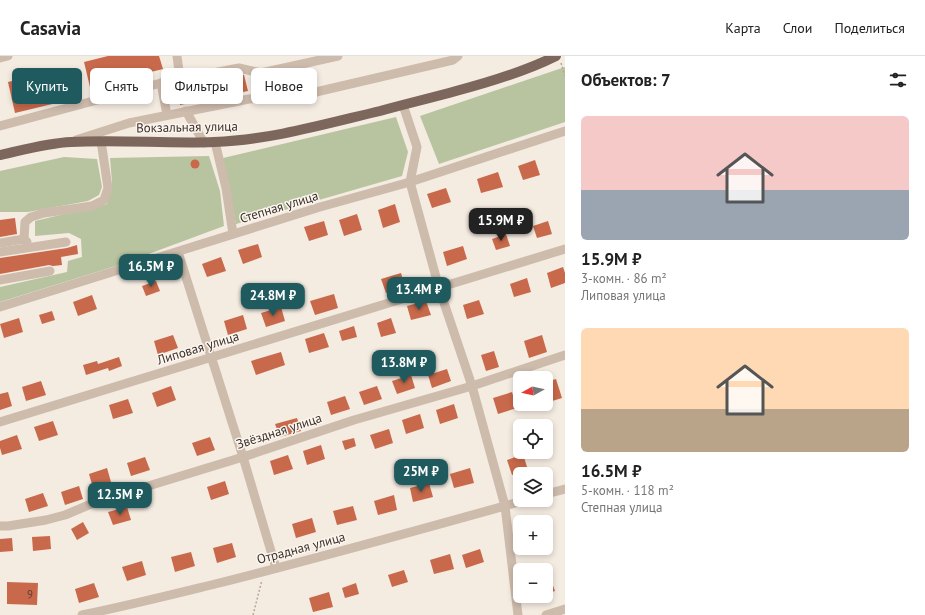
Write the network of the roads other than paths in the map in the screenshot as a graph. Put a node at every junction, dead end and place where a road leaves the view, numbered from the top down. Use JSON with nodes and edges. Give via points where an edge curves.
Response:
{"nodes":[{"id":1,"x":8,"y":56,"type":"edge"},
{"id":2,"x":177,"y":56,"type":"edge"},
{"id":3,"x":338,"y":56,"type":"edge"},
{"id":4,"x":458,"y":56,"type":"edge"},
{"id":5,"x":0,"y":58,"type":"edge"},
{"id":6,"x":558,"y":59,"type":"edge"},
{"id":7,"x":179,"y":68,"type":"edge"},
{"id":8,"x":243,"y":69,"type":"edge"},
{"id":9,"x":161,"y":83,"type":"edge"},
{"id":10,"x":165,"y":104,"type":"edge"},
{"id":11,"x":403,"y":105,"type":"junction"},
{"id":12,"x":186,"y":111,"type":"junction"},
{"id":13,"x":167,"y":116,"type":"junction"},
{"id":14,"x":0,"y":126,"type":"edge"},
{"id":15,"x":565,"y":131,"type":"edge"},
{"id":16,"x":101,"y":141,"type":"junction"},
{"id":17,"x":70,"y":142,"type":"junction"},
{"id":18,"x":215,"y":142,"type":"junction"},
{"id":19,"x":204,"y":143,"type":"junction"},
{"id":20,"x":0,"y":155,"type":"edge"},
{"id":21,"x":410,"y":182,"type":"junction"},
{"id":22,"x":233,"y":234,"type":"junction"},
{"id":23,"x":24,"y":239,"type":"junction"},
{"id":24,"x":66,"y":242,"type":"dead end"},
{"id":25,"x":0,"y":243,"type":"edge"},
{"id":26,"x":33,"y":247,"type":"junction"},
{"id":27,"x":565,"y":249,"type":"edge"},
{"id":28,"x":0,"y":252,"type":"edge"},
{"id":29,"x":178,"y":252,"type":"junction"},
{"id":30,"x":50,"y":271,"type":"dead end"},
{"id":31,"x":0,"y":280,"type":"edge"},
{"id":32,"x":439,"y":288,"type":"junction"},
{"id":33,"x":0,"y":307,"type":"edge"},
{"id":34,"x":565,"y":355,"type":"edge"},
{"id":35,"x":211,"y":357,"type":"junction"},
{"id":36,"x":472,"y":386,"type":"junction"},
{"id":37,"x":0,"y":422,"type":"edge"},
{"id":38,"x":243,"y":457,"type":"junction"},
{"id":39,"x":565,"y":489,"type":"edge"},
{"id":40,"x":553,"y":492,"type":"edge"},
{"id":41,"x":513,"y":504,"type":"edge"},
{"id":42,"x":505,"y":506,"type":"junction"},
{"id":43,"x":0,"y":526,"type":"edge"},
{"id":44,"x":276,"y":568,"type":"junction"},
{"id":45,"x":565,"y":609,"type":"edge"},
{"id":46,"x":82,"y":615,"type":"edge"},
{"id":47,"x":518,"y":615,"type":"edge"},
{"id":48,"x":546,"y":615,"type":"edge"}],
"edges":[{"from":1,"to":5,"type":"street"},
{"from":2,"to":7,"type":"street"},
{"from":3,"to":8,"type":"street","via":[[261,73]]},
{"from":4,"to":12,"type":"street","via":[[453,60],[303,95],[249,99]]},
{"from":6,"to":11,"type":"main road","name":"Вокзальная улица","via":[[514,75]]},
{"from":9,"to":14,"type":"street"},
{"from":10,"to":13,"type":"street"},
{"from":11,"to":18,"type":"main road","name":"Вокзальная улица","via":[[270,136]]},
{"from":11,"to":21,"type":"street","via":[[417,147]]},
{"from":12,"to":13,"type":"street"},
{"from":12,"to":19,"type":"street"},
{"from":13,"to":17,"type":"street","via":[[129,123]]},
{"from":15,"to":21,"type":"street","name":"Степная улица"},
{"from":16,"to":17,"type":"main road","name":"Вокзальная улица"},
{"from":16,"to":19,"type":"main road","name":"Вокзальная улица"},
{"from":16,"to":23,"type":"street","via":[[108,188],[104,200],[92,206],[31,217],[25,222]]},
{"from":17,"to":20,"type":"main road","name":"Вокзальная улица"},
{"from":18,"to":19,"type":"main road","name":"Вокзальная улица"},
{"from":18,"to":22,"type":"street"},
{"from":21,"to":22,"type":"street","name":"Степная улица"},
{"from":21,"to":32,"type":"street"},
{"from":22,"to":29,"type":"street","name":"Степная улица"},
{"from":23,"to":25,"type":"street"},
{"from":23,"to":26,"type":"street"},
{"from":24,"to":26,"type":"street"},
{"from":26,"to":28,"type":"street"},
{"from":27,"to":32,"type":"street","name":"Липовая улица"},
{"from":29,"to":33,"type":"street","name":"Степная улица"},
{"from":29,"to":35,"type":"street"},
{"from":30,"to":31,"type":"street"},
{"from":32,"to":35,"type":"street","name":"Липовая улица"},
{"from":32,"to":36,"type":"street"},
{"from":34,"to":36,"type":"street","name":"Звёздная улица"},
{"from":35,"to":37,"type":"street","name":"Липовая улица"},
{"from":35,"to":38,"type":"street"},
{"from":36,"to":38,"type":"street","name":"Звёздная улица","via":[[354,420]]},
{"from":36,"to":42,"type":"street"},
{"from":38,"to":43,"type":"street","name":"Звёздная улица","via":[[96,502],[65,515]]},
{"from":38,"to":44,"type":"street"},
{"from":39,"to":40,"type":"street"},
{"from":41,"to":42,"type":"street","name":"Отрадная улица"},
{"from":42,"to":44,"type":"street","name":"Отрадная улица"},
{"from":42,"to":47,"type":"street"},
{"from":44,"to":46,"type":"street","name":"Отрадная улица"},
{"from":45,"to":48,"type":"street"}]}
